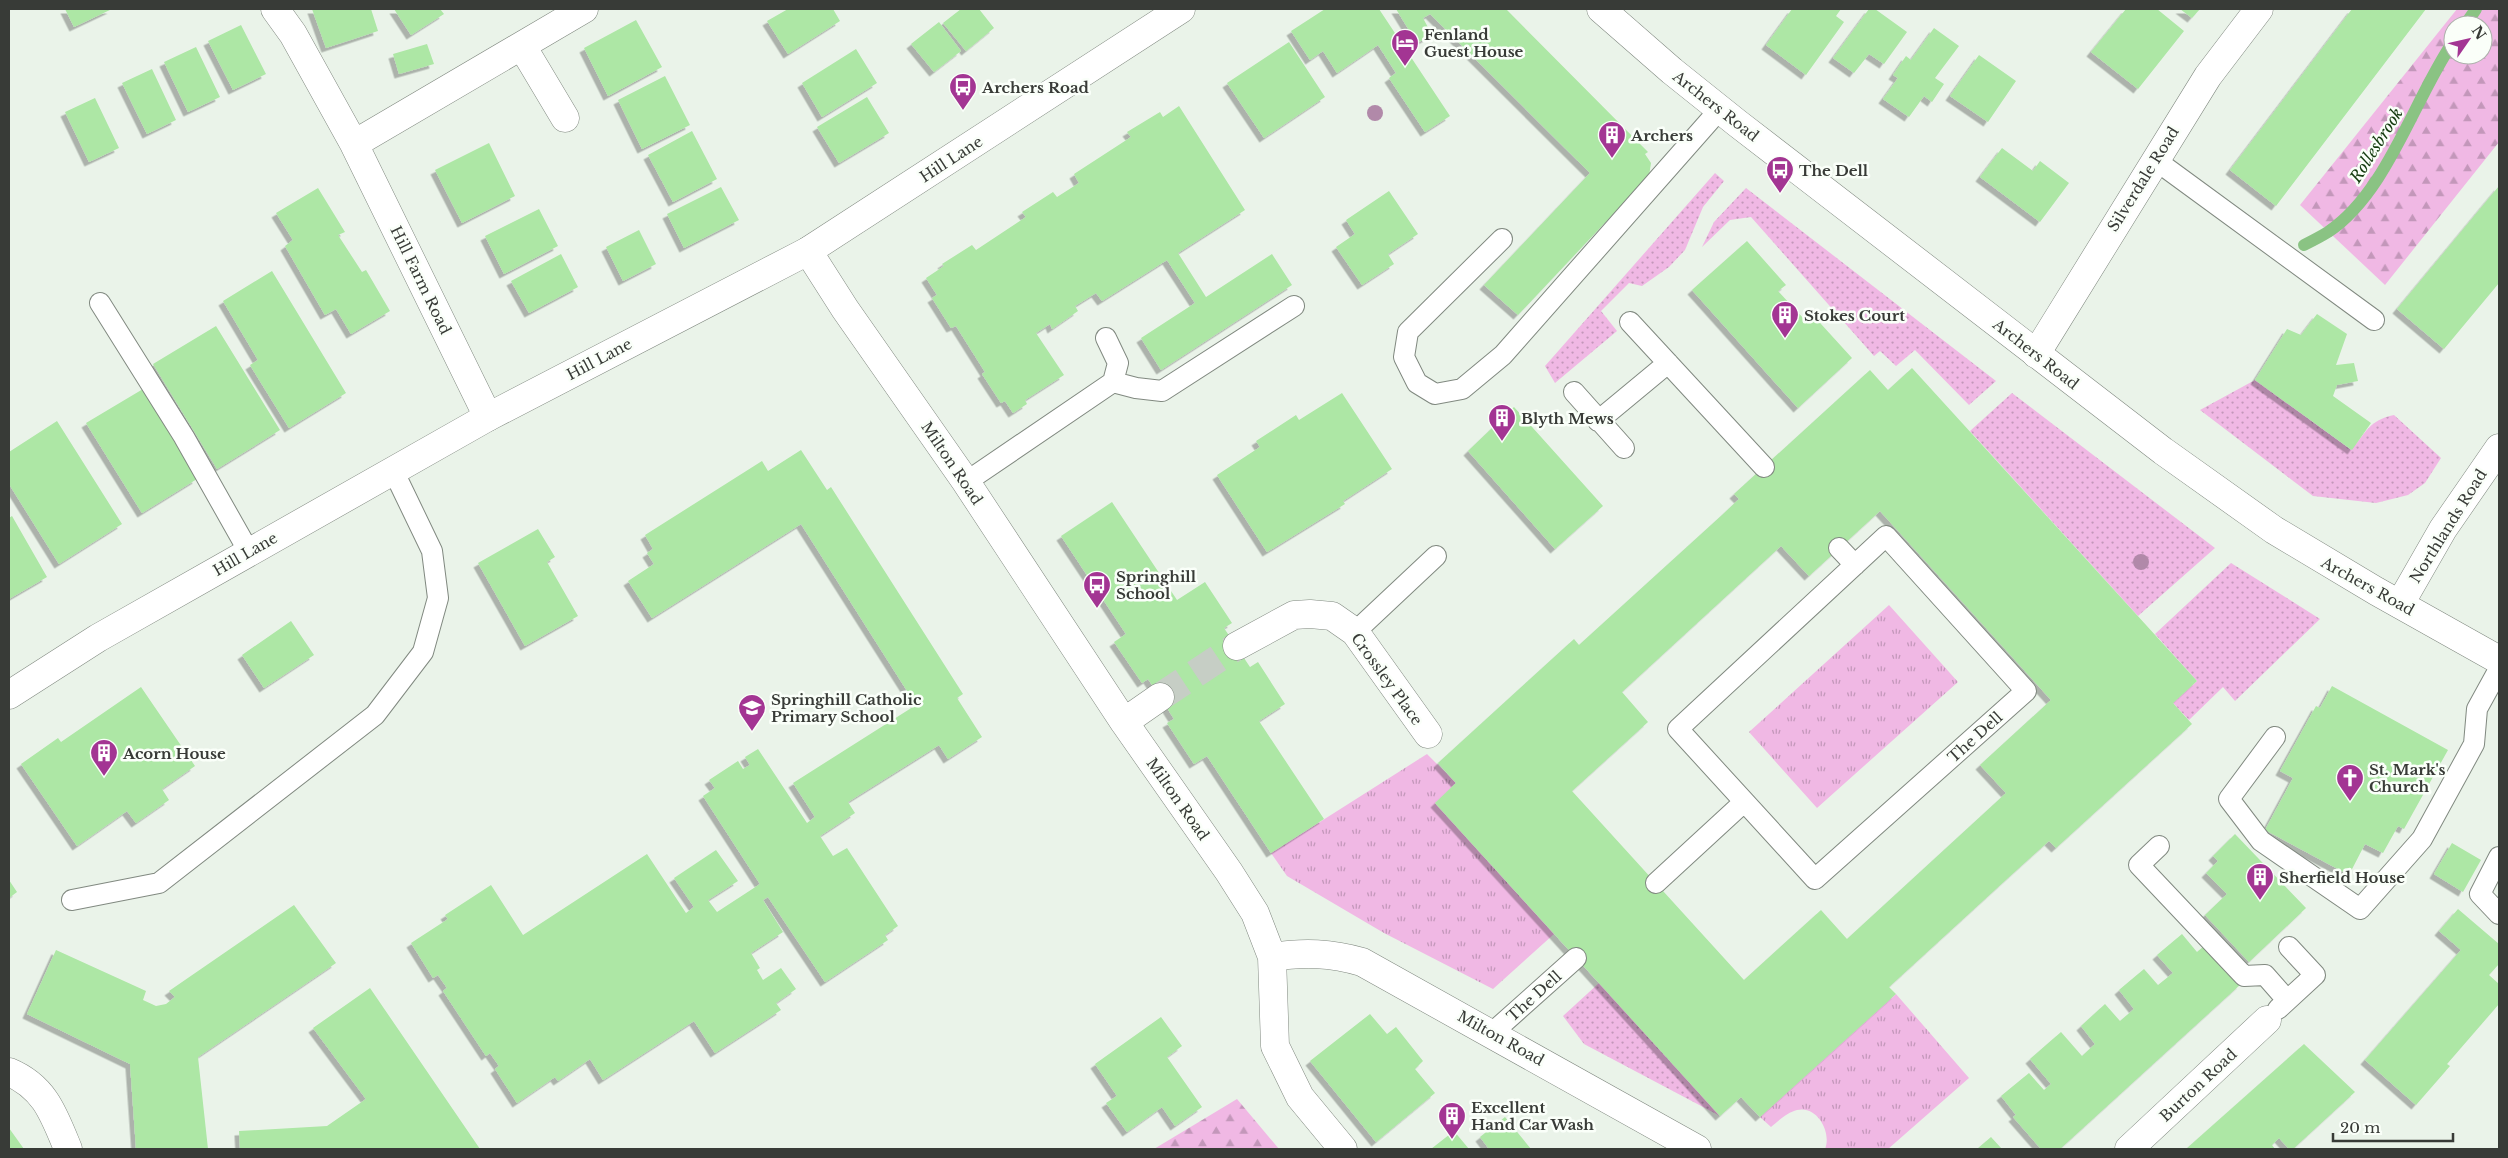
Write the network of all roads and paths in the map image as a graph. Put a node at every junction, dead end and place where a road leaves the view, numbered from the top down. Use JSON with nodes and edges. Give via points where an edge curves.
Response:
{"nodes":[{"id":1,"x":275,"y":9,"type":"edge"},
{"id":2,"x":584,"y":9,"type":"edge"},
{"id":3,"x":1181,"y":9,"type":"edge"},
{"id":4,"x":1601,"y":9,"type":"edge"},
{"id":5,"x":2259,"y":9,"type":"edge"},
{"id":6,"x":522,"y":46,"type":"junction"},
{"id":7,"x":1720,"y":109,"type":"junction"},
{"id":8,"x":565,"y":118,"type":"dead end"},
{"id":9,"x":354,"y":144,"type":"junction"},
{"id":10,"x":2154,"y":159,"type":"junction"},
{"id":11,"x":1502,"y":239,"type":"dead end"},
{"id":12,"x":808,"y":252,"type":"junction"},
{"id":13,"x":100,"y":303,"type":"dead end"},
{"id":14,"x":1294,"y":306,"type":"dead end"},
{"id":15,"x":2374,"y":320,"type":"dead end"},
{"id":16,"x":1630,"y":322,"type":"dead end"},
{"id":17,"x":1106,"y":338,"type":"dead end"},
{"id":18,"x":2036,"y":354,"type":"junction"},
{"id":19,"x":1668,"y":363,"type":"junction"},
{"id":20,"x":1113,"y":382,"type":"junction"},
{"id":21,"x":1574,"y":392,"type":"dead end"},
{"id":22,"x":488,"y":417,"type":"junction"},
{"id":23,"x":1598,"y":421,"type":"junction"},
{"id":24,"x":1624,"y":448,"type":"dead end"},
{"id":25,"x":2499,"y":448,"type":"edge"},
{"id":26,"x":1764,"y":467,"type":"dead end"},
{"id":27,"x":393,"y":470,"type":"junction"},
{"id":28,"x":966,"y":482,"type":"junction"},
{"id":29,"x":1839,"y":548,"type":"dead end"},
{"id":30,"x":249,"y":552,"type":"junction"},
{"id":31,"x":1436,"y":556,"type":"dead end"},
{"id":32,"x":1855,"y":565,"type":"junction"},
{"id":33,"x":2400,"y":604,"type":"junction"},
{"id":34,"x":1355,"y":632,"type":"junction"},
{"id":35,"x":1237,"y":646,"type":"tunnel mouth"},
{"id":36,"x":2499,"y":660,"type":"edge"},
{"id":37,"x":2499,"y":668,"type":"edge"},
{"id":38,"x":9,"y":695,"type":"edge"},
{"id":39,"x":1160,"y":697,"type":"tunnel mouth"},
{"id":40,"x":1124,"y":722,"type":"junction"},
{"id":41,"x":1428,"y":734,"type":"dead end"},
{"id":42,"x":2275,"y":737,"type":"dead end"},
{"id":43,"x":1744,"y":802,"type":"junction"},
{"id":44,"x":2159,"y":846,"type":"dead end"},
{"id":45,"x":2499,"y":857,"type":"edge"},
{"id":46,"x":1656,"y":884,"type":"dead end"},
{"id":47,"x":72,"y":900,"type":"dead end"},
{"id":48,"x":2499,"y":914,"type":"edge"},
{"id":49,"x":2289,"y":947,"type":"dead end"},
{"id":50,"x":1272,"y":957,"type":"junction"},
{"id":51,"x":1576,"y":958,"type":"dead end"},
{"id":52,"x":2286,"y":999,"type":"junction"},
{"id":53,"x":2267,"y":1020,"type":"joint"},
{"id":54,"x":1492,"y":1034,"type":"junction"},
{"id":55,"x":9,"y":1072,"type":"edge"},
{"id":56,"x":68,"y":1149,"type":"edge"},
{"id":57,"x":1343,"y":1149,"type":"edge"},
{"id":58,"x":1697,"y":1149,"type":"edge"},
{"id":59,"x":2129,"y":1149,"type":"edge"}],
"edges":[{"from":1,"to":9,"type":"street","name":"Hill Farm Road","via":[[293,34]]},
{"from":2,"to":6,"type":"street"},
{"from":3,"to":12,"type":"street","name":"Hill Lane"},
{"from":4,"to":7,"type":"street","name":"Archers Road"},
{"from":5,"to":10,"type":"street","name":"Silverdale Road","via":[[2208,76]]},
{"from":6,"to":8,"type":"street"},
{"from":6,"to":9,"type":"street"},
{"from":7,"to":11,"type":"lane","via":[[1503,355],[1462,389],[1436,394],[1417,383],[1404,357],[1408,332]]},
{"from":7,"to":18,"type":"street","name":"Archers Road"},
{"from":9,"to":22,"type":"street","name":"Hill Farm Road"},
{"from":10,"to":15,"type":"lane"},
{"from":10,"to":18,"type":"street","name":"Silverdale Road"},
{"from":12,"to":22,"type":"street","name":"Hill Lane"},
{"from":12,"to":28,"type":"street","name":"Milton Road"},
{"from":13,"to":30,"type":"lane","via":[[184,437]]},
{"from":14,"to":20,"type":"lane","via":[[1162,391]]},
{"from":16,"to":19,"type":"lane"},
{"from":17,"to":20,"type":"lane","via":[[1118,363]]},
{"from":18,"to":33,"type":"street","name":"Archers Road","via":[[2274,530]]},
{"from":19,"to":23,"type":"lane"},
{"from":19,"to":26,"type":"lane"},
{"from":20,"to":28,"type":"lane"},
{"from":21,"to":23,"type":"lane"},
{"from":22,"to":27,"type":"street","name":"Hill Lane"},
{"from":23,"to":24,"type":"lane"},
{"from":25,"to":33,"type":"street","name":"Northlands Road","via":[[2443,529]]},
{"from":27,"to":30,"type":"street","name":"Hill Lane"},
{"from":27,"to":47,"type":"lane","via":[[432,551],[438,598],[423,652],[375,715],[159,883]]},
{"from":28,"to":40,"type":"street","name":"Milton Road"},
{"from":29,"to":32,"type":"lane"},
{"from":30,"to":38,"type":"street","name":"Hill Lane","via":[[98,638]]},
{"from":31,"to":34,"type":"lane"},
{"from":32,"to":43,"type":"lane","name":"The Dell","via":[[1678,729]]},
{"from":32,"to":43,"type":"lane","name":"The Dell","via":[[1886,536],[2026,691],[1815,879]]},
{"from":33,"to":36,"type":"street","name":"Archers Road"},
{"from":34,"to":35,"type":"street","name":"Crossley Place","via":[[1332,616],[1302,614],[1276,624]]},
{"from":34,"to":41,"type":"street","name":"Crossley Place"},
{"from":37,"to":42,"type":"lane","via":[[2477,709],[2474,744],[2422,839],[2360,909],[2261,841],[2230,799]]},
{"from":39,"to":40,"type":"street"},
{"from":40,"to":50,"type":"street","name":"Milton Road","via":[[1255,913]]},
{"from":43,"to":46,"type":"lane"},
{"from":44,"to":52,"type":"lane","via":[[2139,864],[2244,976],[2265,975]]},
{"from":45,"to":48,"type":"lane","via":[[2480,894]]},
{"from":49,"to":52,"type":"lane","via":[[2315,976]]},
{"from":50,"to":54,"type":"street","name":"Milton Road","via":[[1317,952],[1362,962]]},
{"from":50,"to":57,"type":"street","via":[[1275,1046],[1300,1097]]},
{"from":51,"to":54,"type":"lane","name":"The Dell"},
{"from":52,"to":53,"type":"lane"},
{"from":53,"to":59,"type":"street","name":"Burton Road"},
{"from":54,"to":58,"type":"street","name":"Milton Road"},
{"from":55,"to":56,"type":"street","via":[[38,1090]]}]}
